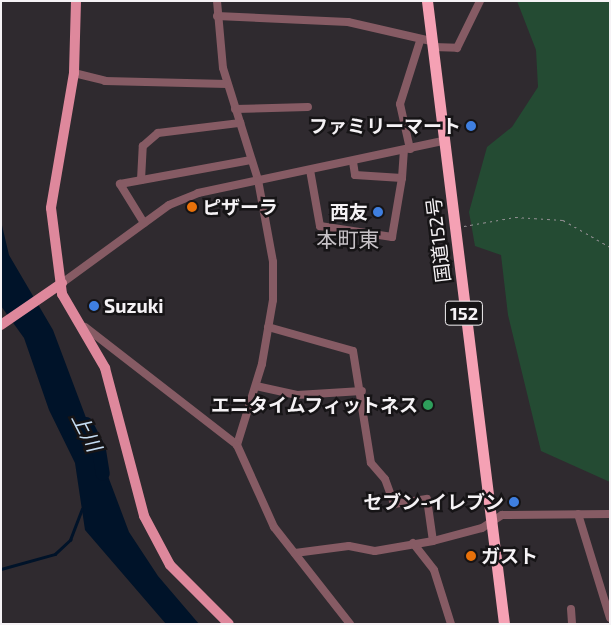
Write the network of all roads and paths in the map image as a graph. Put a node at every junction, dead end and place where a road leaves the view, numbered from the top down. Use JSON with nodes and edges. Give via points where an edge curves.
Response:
{"nodes":[{"id":1,"x":76,"y":1,"type":"edge"},
{"id":2,"x":218,"y":1,"type":"edge"},
{"id":3,"x":426,"y":1,"type":"edge"},
{"id":4,"x":480,"y":1,"type":"edge"},
{"id":5,"x":217,"y":16,"type":"junction"},
{"id":6,"x":428,"y":43,"type":"junction"},
{"id":7,"x":74,"y":73,"type":"junction"},
{"id":8,"x":227,"y":84,"type":"junction"},
{"id":9,"x":308,"y":107,"type":"dead end"},
{"id":10,"x":235,"y":109,"type":"junction"},
{"id":11,"x":240,"y":123,"type":"junction"},
{"id":12,"x":443,"y":141,"type":"junction"},
{"id":13,"x":407,"y":150,"type":"junction"},
{"id":14,"x":251,"y":160,"type":"junction"},
{"id":15,"x":353,"y":162,"type":"junction"},
{"id":16,"x":310,"y":170,"type":"junction"},
{"id":17,"x":402,"y":178,"type":"junction"},
{"id":18,"x":141,"y":180,"type":"junction"},
{"id":19,"x":258,"y":180,"type":"junction"},
{"id":20,"x":144,"y":223,"type":"junction"},
{"id":21,"x":461,"y":226,"type":"dead end"},
{"id":22,"x":610,"y":247,"type":"edge"},
{"id":23,"x":62,"y":283,"type":"junction"},
{"id":24,"x":1,"y":325,"type":"edge"},
{"id":25,"x":85,"y":327,"type":"junction"},
{"id":26,"x":268,"y":327,"type":"junction"},
{"id":27,"x":256,"y":386,"type":"junction"},
{"id":28,"x":362,"y":391,"type":"junction"},
{"id":29,"x":237,"y":444,"type":"junction"},
{"id":30,"x":578,"y":514,"type":"junction"},
{"id":31,"x":610,"y":514,"type":"edge"},
{"id":32,"x":489,"y":522,"type":"junction"},
{"id":33,"x":433,"y":541,"type":"junction"},
{"id":34,"x":413,"y":543,"type":"junction"},
{"id":35,"x":295,"y":553,"type":"junction"},
{"id":36,"x":571,"y":609,"type":"dead end"},
{"id":37,"x":610,"y":618,"type":"edge"},
{"id":38,"x":229,"y":624,"type":"edge"},
{"id":39,"x":350,"y":624,"type":"edge"},
{"id":40,"x":451,"y":624,"type":"edge"},
{"id":41,"x":504,"y":624,"type":"edge"},
{"id":42,"x":572,"y":624,"type":"edge"}],
"edges":[{"from":1,"to":7,"type":"main road"},
{"from":2,"to":5,"type":"street"},
{"from":3,"to":6,"type":"highway","name":"国道152号","number":"152"},
{"from":4,"to":6,"type":"street","via":[[456,48]]},
{"from":5,"to":6,"type":"street","via":[[348,22]]},
{"from":5,"to":8,"type":"street"},
{"from":6,"to":12,"type":"highway","name":"国道152号","number":"152"},
{"from":6,"to":13,"type":"street","via":[[400,104]]},
{"from":7,"to":8,"type":"street","via":[[105,81]]},
{"from":7,"to":23,"type":"main road","via":[[51,208]]},
{"from":8,"to":10,"type":"street"},
{"from":9,"to":10,"type":"street"},
{"from":10,"to":11,"type":"street"},
{"from":11,"to":14,"type":"street"},
{"from":11,"to":18,"type":"street","via":[[158,134],[143,146]]},
{"from":12,"to":13,"type":"street"},
{"from":12,"to":32,"type":"highway","name":"国道152号","number":"152"},
{"from":13,"to":15,"type":"street"},
{"from":13,"to":17,"type":"street"},
{"from":14,"to":18,"type":"street"},
{"from":14,"to":19,"type":"street"},
{"from":15,"to":16,"type":"street"},
{"from":15,"to":17,"type":"street","via":[[354,175]]},
{"from":16,"to":17,"type":"street","via":[[320,226],[392,237]]},
{"from":16,"to":19,"type":"street"},
{"from":18,"to":20,"type":"street","via":[[120,184]]},
{"from":19,"to":20,"type":"street","via":[[198,193],[169,205]]},
{"from":19,"to":26,"type":"street","via":[[272,262]]},
{"from":20,"to":23,"type":"street"},
{"from":21,"to":22,"type":"path","via":[[515,217],[563,220]]},
{"from":23,"to":24,"type":"main road"},
{"from":23,"to":25,"type":"main road","via":[[65,303]]},
{"from":25,"to":29,"type":"street"},
{"from":25,"to":38,"type":"main road","via":[[118,405],[144,516],[170,565]]},
{"from":26,"to":27,"type":"street"},
{"from":26,"to":28,"type":"street","via":[[354,351]]},
{"from":27,"to":28,"type":"street","via":[[297,395]]},
{"from":27,"to":29,"type":"street"},
{"from":28,"to":33,"type":"street","via":[[374,471],[385,479],[394,504],[427,500]]},
{"from":29,"to":35,"type":"street","via":[[265,511]]},
{"from":30,"to":31,"type":"street"},
{"from":30,"to":32,"type":"street","via":[[502,514]]},
{"from":30,"to":37,"type":"street"},
{"from":32,"to":33,"type":"street"},
{"from":32,"to":41,"type":"highway","name":"国道152号","number":"152"},
{"from":33,"to":34,"type":"street"},
{"from":34,"to":35,"type":"street","via":[[375,551],[349,546]]},
{"from":34,"to":40,"type":"street","via":[[434,570]]},
{"from":35,"to":39,"type":"street"},
{"from":36,"to":42,"type":"street"}]}
